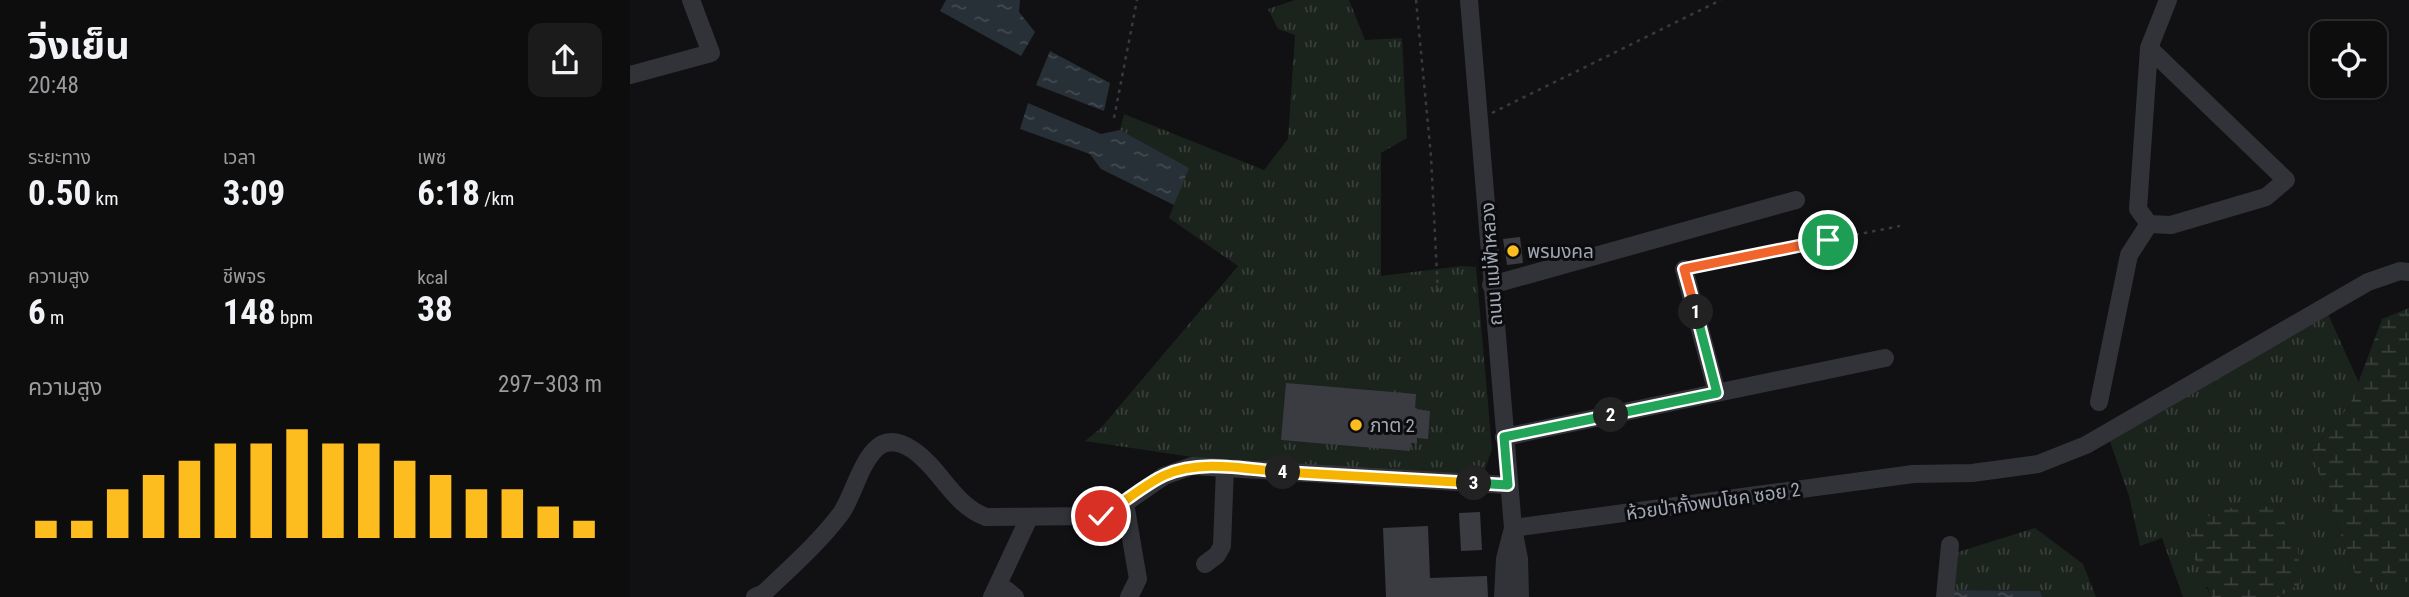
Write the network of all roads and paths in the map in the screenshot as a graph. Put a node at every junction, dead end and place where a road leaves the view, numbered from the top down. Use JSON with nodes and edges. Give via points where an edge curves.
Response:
{"nodes":[{"id":1,"x":691,"y":0,"type":"edge"},
{"id":2,"x":1137,"y":0,"type":"edge"},
{"id":3,"x":1416,"y":0,"type":"edge"},
{"id":4,"x":1469,"y":0,"type":"edge"},
{"id":5,"x":1721,"y":0,"type":"edge"},
{"id":6,"x":2168,"y":0,"type":"edge"},
{"id":7,"x":2148,"y":48,"type":"junction"},
{"id":8,"x":630,"y":75,"type":"edge"},
{"id":9,"x":1114,"y":118,"type":"dead end"},
{"id":10,"x":1479,"y":119,"type":"junction"},
{"id":11,"x":1796,"y":200,"type":"dead end"},
{"id":12,"x":2149,"y":224,"type":"junction"},
{"id":13,"x":1900,"y":226,"type":"dead end"},
{"id":14,"x":1684,"y":269,"type":"joint"},
{"id":15,"x":2409,"y":272,"type":"edge"},
{"id":16,"x":1491,"y":285,"type":"junction"},
{"id":17,"x":1438,"y":295,"type":"dead end"},
{"id":18,"x":1885,"y":358,"type":"dead end"},
{"id":19,"x":1717,"y":393,"type":"junction"},
{"id":20,"x":2099,"y":402,"type":"dead end"},
{"id":21,"x":1504,"y":437,"type":"junction"},
{"id":22,"x":1225,"y":468,"type":"junction"},
{"id":23,"x":1508,"y":485,"type":"junction"},
{"id":24,"x":1125,"y":503,"type":"junction"},
{"id":25,"x":1029,"y":518,"type":"junction"},
{"id":26,"x":1513,"y":528,"type":"junction"},
{"id":27,"x":1950,"y":545,"type":"dead end"},
{"id":28,"x":1205,"y":564,"type":"dead end"},
{"id":29,"x":996,"y":591,"type":"edge"},
{"id":30,"x":761,"y":595,"type":"edge"},
{"id":31,"x":1015,"y":597,"type":"edge"},
{"id":32,"x":1129,"y":597,"type":"edge"},
{"id":33,"x":1503,"y":597,"type":"edge"},
{"id":34,"x":1520,"y":597,"type":"edge"},
{"id":35,"x":1945,"y":597,"type":"edge"}],
"edges":[{"from":1,"to":8,"type":"street","via":[[711,53]]},
{"from":2,"to":9,"type":"path"},
{"from":3,"to":17,"type":"path"},
{"from":4,"to":10,"type":"street","name":"ถนน แม่ฟ้าหลวง"},
{"from":5,"to":10,"type":"path"},
{"from":6,"to":7,"type":"street"},
{"from":7,"to":12,"type":"street","via":[[2138,209]]},
{"from":7,"to":12,"type":"street","via":[[2286,180],[2266,197],[2171,225]]},
{"from":10,"to":16,"type":"street","name":"ถนน แม่ฟ้าหลวง"},
{"from":11,"to":16,"type":"street"},
{"from":12,"to":20,"type":"street","via":[[2129,255]]},
{"from":13,"to":14,"type":"path"},
{"from":14,"to":19,"type":"street"},
{"from":15,"to":26,"type":"street","name":"ห้วยป่ากั้งพบโชค ซอย 2","via":[[2368,282],[2086,445],[2038,464],[1972,473],[1913,474]]},
{"from":16,"to":21,"type":"street","name":"ถนน แม่ฟ้าหลวง"},
{"from":18,"to":19,"type":"street"},
{"from":19,"to":21,"type":"street"},
{"from":21,"to":23,"type":"street","name":"ถนน แม่ฟ้าหลวง"},
{"from":22,"to":23,"type":"street"},
{"from":22,"to":24,"type":"street","via":[[1192,466],[1164,476]]},
{"from":22,"to":28,"type":"street","via":[[1222,546]]},
{"from":23,"to":26,"type":"street","name":"ถนน แม่ฟ้าหลวง"},
{"from":24,"to":25,"type":"street","via":[[1101,516]]},
{"from":24,"to":32,"type":"street","via":[[1138,579]]},
{"from":25,"to":29,"type":"street"},
{"from":25,"to":30,"type":"street","via":[[986,517],[969,511],[916,451],[888,441],[878,447],[842,511],[815,544]]},
{"from":26,"to":33,"type":"street"},
{"from":26,"to":34,"type":"street","name":"ถนน แม่ฟ้าหลวง"},
{"from":27,"to":35,"type":"street"},
{"from":29,"to":31,"type":"street"}]}
